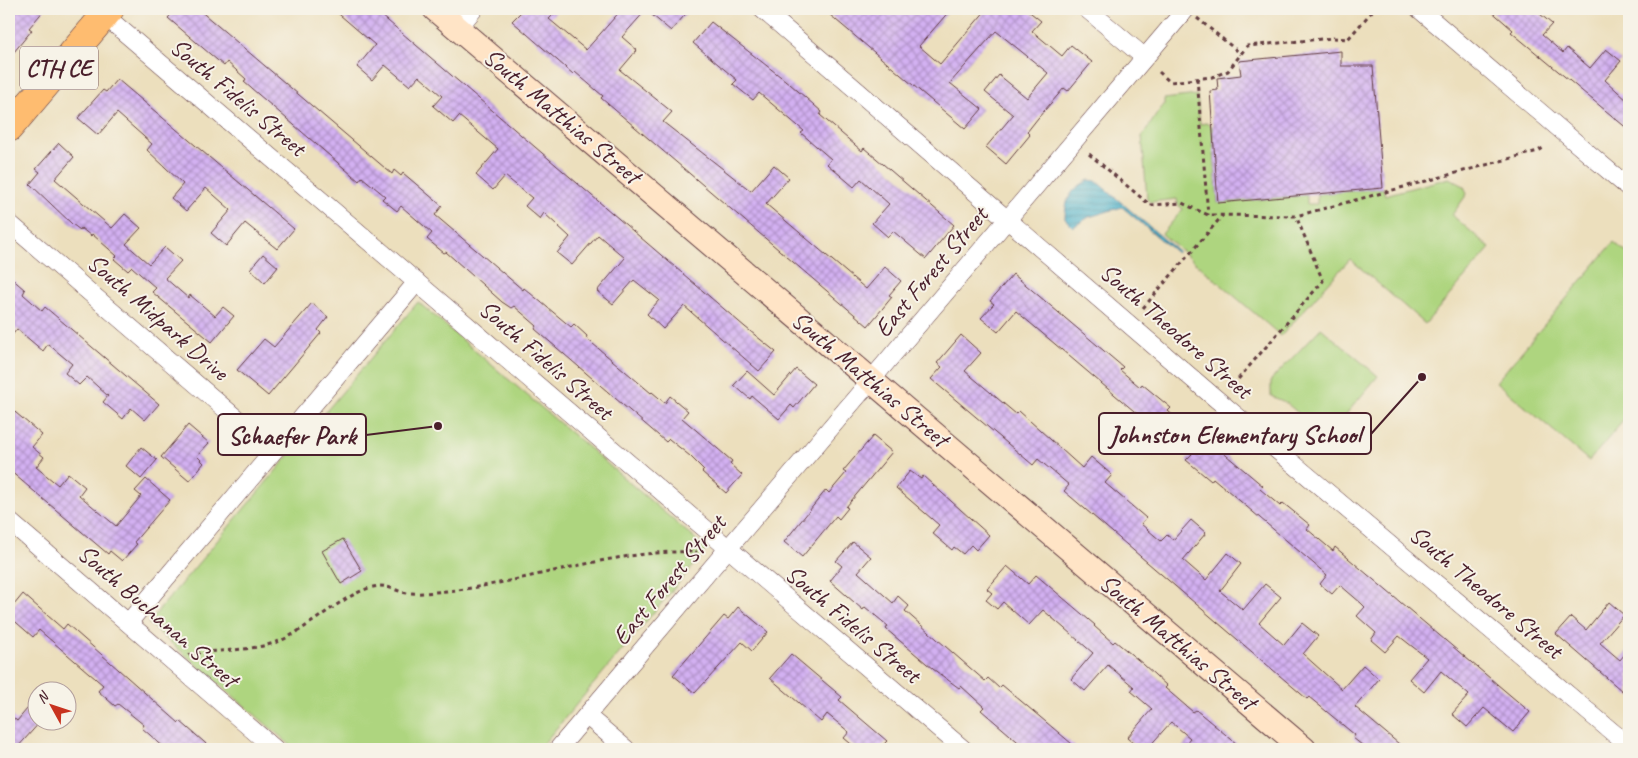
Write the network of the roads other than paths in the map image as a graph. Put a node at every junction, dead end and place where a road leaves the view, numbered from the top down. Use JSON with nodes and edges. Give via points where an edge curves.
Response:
{"nodes":[{"id":1,"x":435,"y":9,"type":"edge"},
{"id":2,"x":474,"y":9,"type":"edge"},
{"id":3,"x":762,"y":9,"type":"edge"},
{"id":4,"x":1087,"y":9,"type":"edge"},
{"id":5,"x":1419,"y":9,"type":"edge"},
{"id":6,"x":103,"y":11,"type":"edge"},
{"id":7,"x":1190,"y":12,"type":"edge"},
{"id":8,"x":458,"y":28,"type":"junction"},
{"id":9,"x":1144,"y":57,"type":"junction"},
{"id":10,"x":9,"y":128,"type":"edge"},
{"id":11,"x":1629,"y":188,"type":"edge"},
{"id":12,"x":1008,"y":219,"type":"junction"},
{"id":13,"x":9,"y":223,"type":"edge"},
{"id":14,"x":417,"y":282,"type":"junction"},
{"id":15,"x":871,"y":380,"type":"junction"},
{"id":16,"x":273,"y":450,"type":"junction"},
{"id":17,"x":9,"y":521,"type":"edge"},
{"id":18,"x":727,"y":550,"type":"junction"},
{"id":19,"x":128,"y":622,"type":"junction"},
{"id":20,"x":587,"y":716,"type":"junction"},
{"id":21,"x":1629,"y":748,"type":"edge"},
{"id":22,"x":275,"y":749,"type":"edge"},
{"id":23,"x":558,"y":749,"type":"edge"},
{"id":24,"x":626,"y":749,"type":"edge"},
{"id":25,"x":963,"y":749,"type":"edge"},
{"id":26,"x":1304,"y":749,"type":"edge"}],
"edges":[{"from":1,"to":8,"type":"street","name":"South Matthias Street"},
{"from":2,"to":8,"type":"street"},
{"from":3,"to":12,"type":"street","name":"South Theodore Street"},
{"from":4,"to":9,"type":"street"},
{"from":5,"to":11,"type":"street"},
{"from":6,"to":10,"type":"main road","number":"CTH CE"},
{"from":6,"to":14,"type":"street","name":"South Fidelis Street"},
{"from":7,"to":9,"type":"street","name":"East Forest Street"},
{"from":8,"to":15,"type":"street","name":"South Matthias Street"},
{"from":9,"to":12,"type":"street","name":"East Forest Street"},
{"from":12,"to":15,"type":"street","name":"East Forest Street"},
{"from":12,"to":21,"type":"street","name":"South Theodore Street"},
{"from":13,"to":16,"type":"street","name":"South Midpark Drive"},
{"from":14,"to":16,"type":"street"},
{"from":14,"to":18,"type":"street","name":"South Fidelis Street"},
{"from":15,"to":18,"type":"street","name":"East Forest Street"},
{"from":15,"to":26,"type":"street","name":"South Matthias Street"},
{"from":16,"to":19,"type":"street"},
{"from":17,"to":19,"type":"street","name":"South Buchanan Street"},
{"from":18,"to":20,"type":"street","name":"East Forest Street"},
{"from":18,"to":25,"type":"street","name":"South Fidelis Street"},
{"from":19,"to":22,"type":"street","name":"South Buchanan Street"},
{"from":20,"to":23,"type":"street","name":"East Forest Street"},
{"from":20,"to":24,"type":"street"}]}
